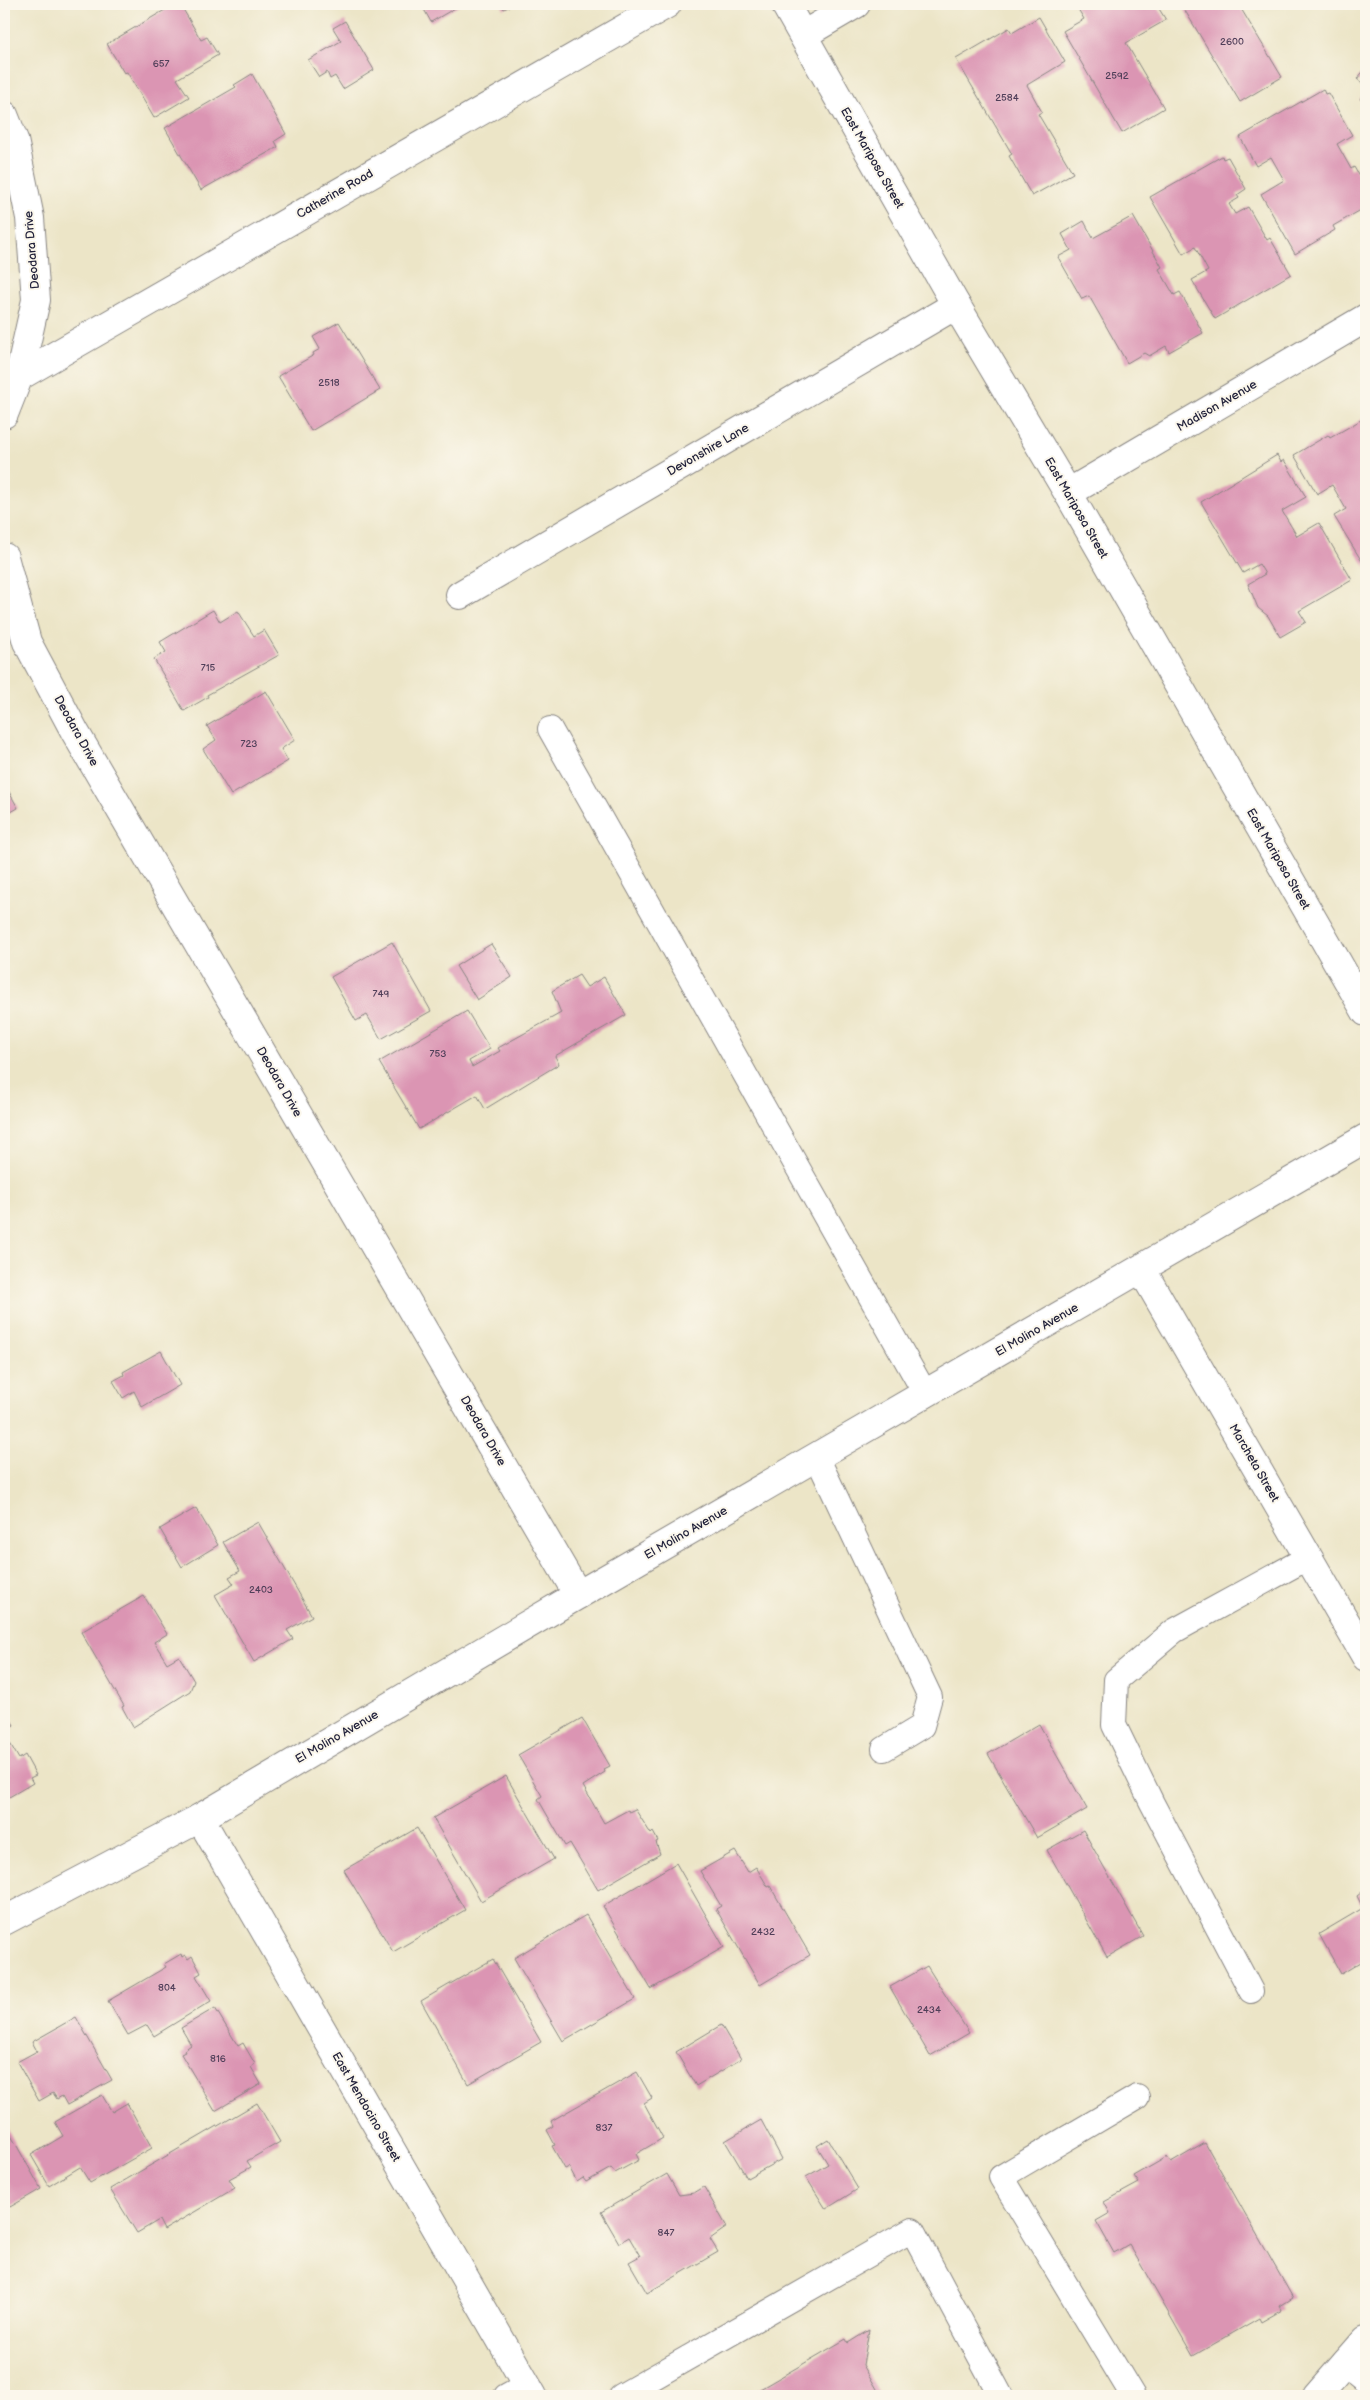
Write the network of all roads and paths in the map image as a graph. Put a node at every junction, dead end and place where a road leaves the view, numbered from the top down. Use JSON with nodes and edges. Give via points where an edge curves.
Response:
{"nodes":[{"id":1,"x":667,"y":4,"type":"edge"},
{"id":2,"x":785,"y":4,"type":"edge"},
{"id":3,"x":856,"y":4,"type":"edge"},
{"id":4,"x":803,"y":35,"type":"junction"},
{"id":5,"x":4,"y":115,"type":"edge"},
{"id":6,"x":956,"y":305,"type":"junction"},
{"id":7,"x":1366,"y":318,"type":"edge"},
{"id":8,"x":11,"y":380,"type":"edge"},
{"id":9,"x":4,"y":414,"type":"edge"},
{"id":10,"x":1068,"y":493,"type":"junction"},
{"id":11,"x":4,"y":558,"type":"edge"},
{"id":12,"x":460,"y":595,"type":"dead end"},
{"id":13,"x":550,"y":729,"type":"dead end"},
{"id":14,"x":1366,"y":1012,"type":"edge"},
{"id":15,"x":1366,"y":1138,"type":"edge"},
{"id":16,"x":1142,"y":1270,"type":"junction"},
{"id":17,"x":926,"y":1395,"type":"junction"},
{"id":18,"x":818,"y":1457,"type":"junction"},
{"id":19,"x":1309,"y":1557,"type":"junction"},
{"id":20,"x":578,"y":1595,"type":"junction"},
{"id":21,"x":1366,"y":1657,"type":"edge"},
{"id":22,"x":884,"y":1749,"type":"dead end"},
{"id":23,"x":200,"y":1818,"type":"junction"},
{"id":24,"x":4,"y":1922,"type":"edge"},
{"id":25,"x":1251,"y":1991,"type":"dead end"},
{"id":26,"x":1137,"y":2096,"type":"dead end"},
{"id":27,"x":1366,"y":2340,"type":"edge"},
{"id":28,"x":1356,"y":2371,"type":"edge"},
{"id":29,"x":522,"y":2392,"type":"edge"},
{"id":30,"x":621,"y":2396,"type":"edge"},
{"id":31,"x":1001,"y":2396,"type":"edge"},
{"id":32,"x":1133,"y":2396,"type":"edge"},
{"id":33,"x":1318,"y":2396,"type":"edge"}],
"edges":[{"from":1,"to":8,"type":"street","name":"Catherine Road"},
{"from":2,"to":4,"type":"street","name":"East Mariposa Street"},
{"from":3,"to":4,"type":"street"},
{"from":4,"to":6,"type":"street","name":"East Mariposa Street"},
{"from":5,"to":8,"type":"street","name":"Deodara Drive","via":[[14,140],[30,218],[36,300]]},
{"from":6,"to":10,"type":"street","name":"East Mariposa Street"},
{"from":6,"to":12,"type":"street","name":"Devonshire Lane"},
{"from":7,"to":10,"type":"street","name":"Madison Avenue"},
{"from":8,"to":9,"type":"street","name":"Deodara Drive"},
{"from":10,"to":14,"type":"street","name":"East Mariposa Street"},
{"from":11,"to":20,"type":"street","name":"Deodara Drive","via":[[27,642],[75,732]]},
{"from":13,"to":17,"type":"lane"},
{"from":15,"to":16,"type":"street","name":"El Molino Avenue"},
{"from":16,"to":17,"type":"street","name":"El Molino Avenue"},
{"from":16,"to":19,"type":"street","name":"Marcheta Street"},
{"from":17,"to":18,"type":"street","name":"El Molino Avenue"},
{"from":18,"to":20,"type":"street","name":"El Molino Avenue"},
{"from":18,"to":22,"type":"lane","via":[[930,1697],[922,1726]]},
{"from":19,"to":21,"type":"street","name":"Marcheta Street"},
{"from":19,"to":25,"type":"lane","via":[[1174,1631],[1116,1680],[1114,1726]]},
{"from":20,"to":23,"type":"street","name":"El Molino Avenue"},
{"from":23,"to":24,"type":"street","name":"El Molino Avenue"},
{"from":23,"to":29,"type":"street","name":"East Mendocino Street"},
{"from":26,"to":32,"type":"lane","via":[[1001,2177]]},
{"from":27,"to":28,"type":"street"},
{"from":28,"to":33,"type":"street"},
{"from":30,"to":31,"type":"lane","via":[[912,2230]]}]}
